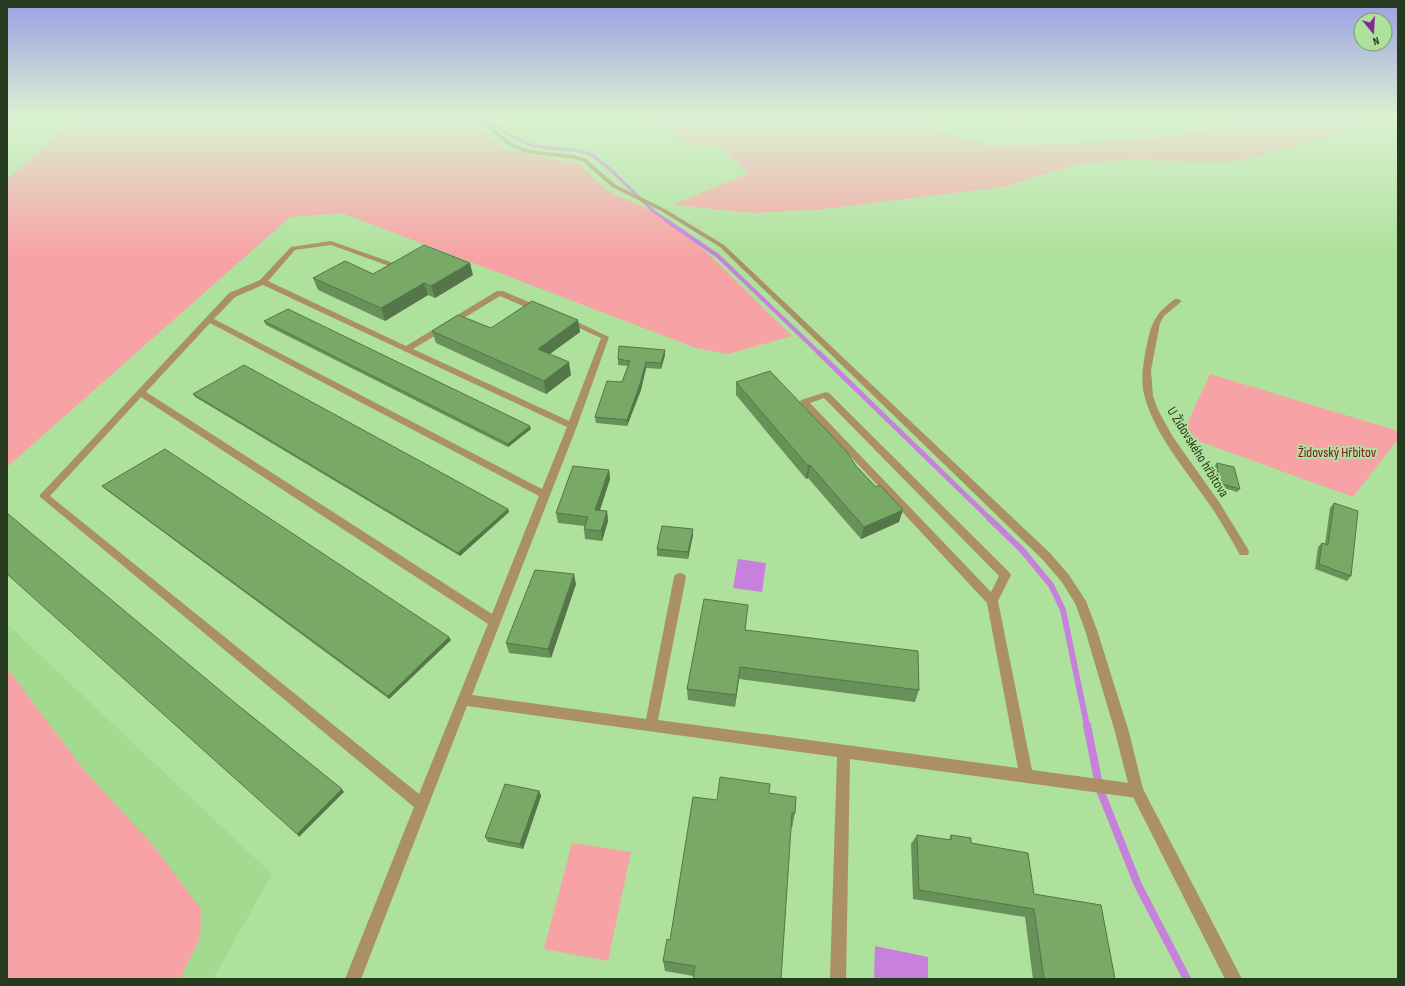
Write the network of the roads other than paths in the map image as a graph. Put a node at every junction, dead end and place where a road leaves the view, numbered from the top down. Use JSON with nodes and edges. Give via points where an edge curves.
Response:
{"nodes":[{"id":1,"x":586,"y":162,"type":"edge"},
{"id":2,"x":395,"y":265,"type":"edge"},
{"id":3,"x":263,"y":282,"type":"junction"},
{"id":4,"x":1178,"y":301,"type":"dead end"},
{"id":5,"x":210,"y":320,"type":"junction"},
{"id":6,"x":406,"y":349,"type":"junction"},
{"id":7,"x":141,"y":392,"type":"junction"},
{"id":8,"x":572,"y":426,"type":"junction"},
{"id":9,"x":545,"y":495,"type":"junction"},
{"id":10,"x":1244,"y":552,"type":"dead end"},
{"id":11,"x":680,"y":577,"type":"dead end"},
{"id":12,"x":992,"y":601,"type":"junction"},
{"id":13,"x":495,"y":622,"type":"junction"},
{"id":14,"x":464,"y":700,"type":"junction"},
{"id":15,"x":651,"y":725,"type":"junction"},
{"id":16,"x":844,"y":750,"type":"junction"},
{"id":17,"x":1026,"y":776,"type":"junction"},
{"id":18,"x":1137,"y":791,"type":"junction"},
{"id":19,"x":422,"y":805,"type":"junction"},
{"id":20,"x":353,"y":979,"type":"edge"},
{"id":21,"x":838,"y":979,"type":"edge"},
{"id":22,"x":1234,"y":979,"type":"edge"}],
"edges":[{"from":1,"to":18,"type":"street","via":[[614,186],[663,210],[722,246],[1046,556],[1080,601],[1122,732]]},
{"from":2,"to":3,"type":"street","via":[[331,243],[293,248]]},
{"from":3,"to":5,"type":"street","via":[[232,295]]},
{"from":3,"to":6,"type":"street"},
{"from":4,"to":10,"type":"street","name":"U Židovského hřbitova","via":[[1159,314],[1156,323],[1147,361],[1146,380],[1149,396],[1155,412],[1183,459]]},
{"from":5,"to":7,"type":"street"},
{"from":5,"to":9,"type":"street"},
{"from":6,"to":8,"type":"street"},
{"from":6,"to":8,"type":"street","via":[[500,293],[605,337]]},
{"from":7,"to":13,"type":"street"},
{"from":7,"to":19,"type":"street","via":[[44,496]]},
{"from":8,"to":9,"type":"street"},
{"from":9,"to":13,"type":"street"},
{"from":11,"to":15,"type":"street"},
{"from":12,"to":12,"type":"street","via":[[809,408],[804,402],[826,395],[1005,576]]},
{"from":12,"to":17,"type":"street"},
{"from":13,"to":14,"type":"street"},
{"from":14,"to":15,"type":"street"},
{"from":14,"to":19,"type":"street"},
{"from":15,"to":16,"type":"street"},
{"from":16,"to":17,"type":"street"},
{"from":16,"to":21,"type":"street"},
{"from":17,"to":18,"type":"street"},
{"from":18,"to":22,"type":"street"},
{"from":19,"to":20,"type":"street"}]}
